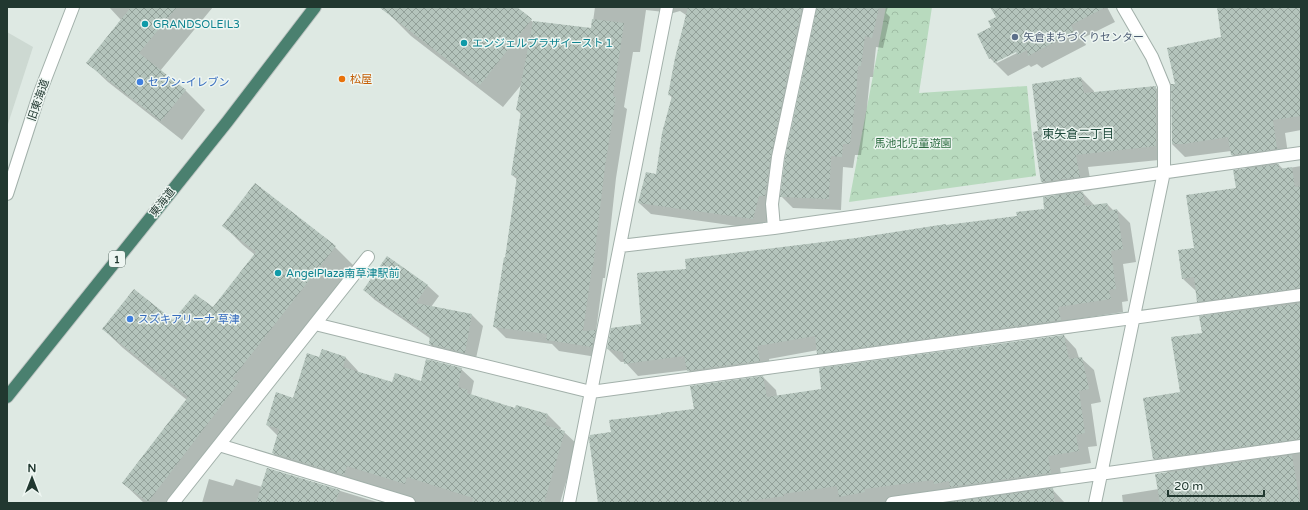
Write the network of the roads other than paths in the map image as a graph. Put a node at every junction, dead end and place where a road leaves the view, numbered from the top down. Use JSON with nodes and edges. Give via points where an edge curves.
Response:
{"nodes":[{"id":1,"x":73,"y":7,"type":"edge"},
{"id":2,"x":315,"y":7,"type":"edge"},
{"id":3,"x":667,"y":7,"type":"edge"},
{"id":4,"x":810,"y":7,"type":"edge"},
{"id":5,"x":1123,"y":7,"type":"edge"},
{"id":6,"x":1301,"y":153,"type":"edge"},
{"id":7,"x":1164,"y":172,"type":"junction"},
{"id":8,"x":7,"y":194,"type":"edge"},
{"id":9,"x":774,"y":228,"type":"junction"},
{"id":10,"x":620,"y":246,"type":"junction"},
{"id":11,"x":368,"y":257,"type":"dead end"},
{"id":12,"x":1301,"y":295,"type":"edge"},
{"id":13,"x":1134,"y":318,"type":"junction"},
{"id":14,"x":315,"y":324,"type":"junction"},
{"id":15,"x":591,"y":392,"type":"junction"},
{"id":16,"x":7,"y":397,"type":"edge"},
{"id":17,"x":219,"y":445,"type":"junction"},
{"id":18,"x":1301,"y":446,"type":"edge"},
{"id":19,"x":1101,"y":474,"type":"junction"},
{"id":20,"x":173,"y":503,"type":"edge"},
{"id":21,"x":409,"y":503,"type":"edge"},
{"id":22,"x":569,"y":503,"type":"edge"},
{"id":23,"x":892,"y":503,"type":"edge"},
{"id":24,"x":1095,"y":503,"type":"edge"}],
"edges":[{"from":1,"to":8,"type":"street","name":"旧東海道","via":[[38,95]]},
{"from":2,"to":16,"type":"highway","name":"東海道","number":"1","via":[[227,122]]},
{"from":3,"to":10,"type":"street"},
{"from":4,"to":9,"type":"street","via":[[778,157],[772,204]]},
{"from":5,"to":7,"type":"street","via":[[1152,57],[1164,86]]},
{"from":6,"to":7,"type":"street"},
{"from":7,"to":9,"type":"street"},
{"from":7,"to":13,"type":"street"},
{"from":9,"to":10,"type":"street"},
{"from":10,"to":15,"type":"street"},
{"from":11,"to":14,"type":"street"},
{"from":12,"to":13,"type":"street"},
{"from":13,"to":15,"type":"street"},
{"from":13,"to":19,"type":"street"},
{"from":14,"to":15,"type":"street"},
{"from":14,"to":17,"type":"street"},
{"from":15,"to":22,"type":"street"},
{"from":17,"to":20,"type":"street"},
{"from":17,"to":21,"type":"street"},
{"from":18,"to":19,"type":"street"},
{"from":19,"to":23,"type":"street"},
{"from":19,"to":24,"type":"street"}]}
